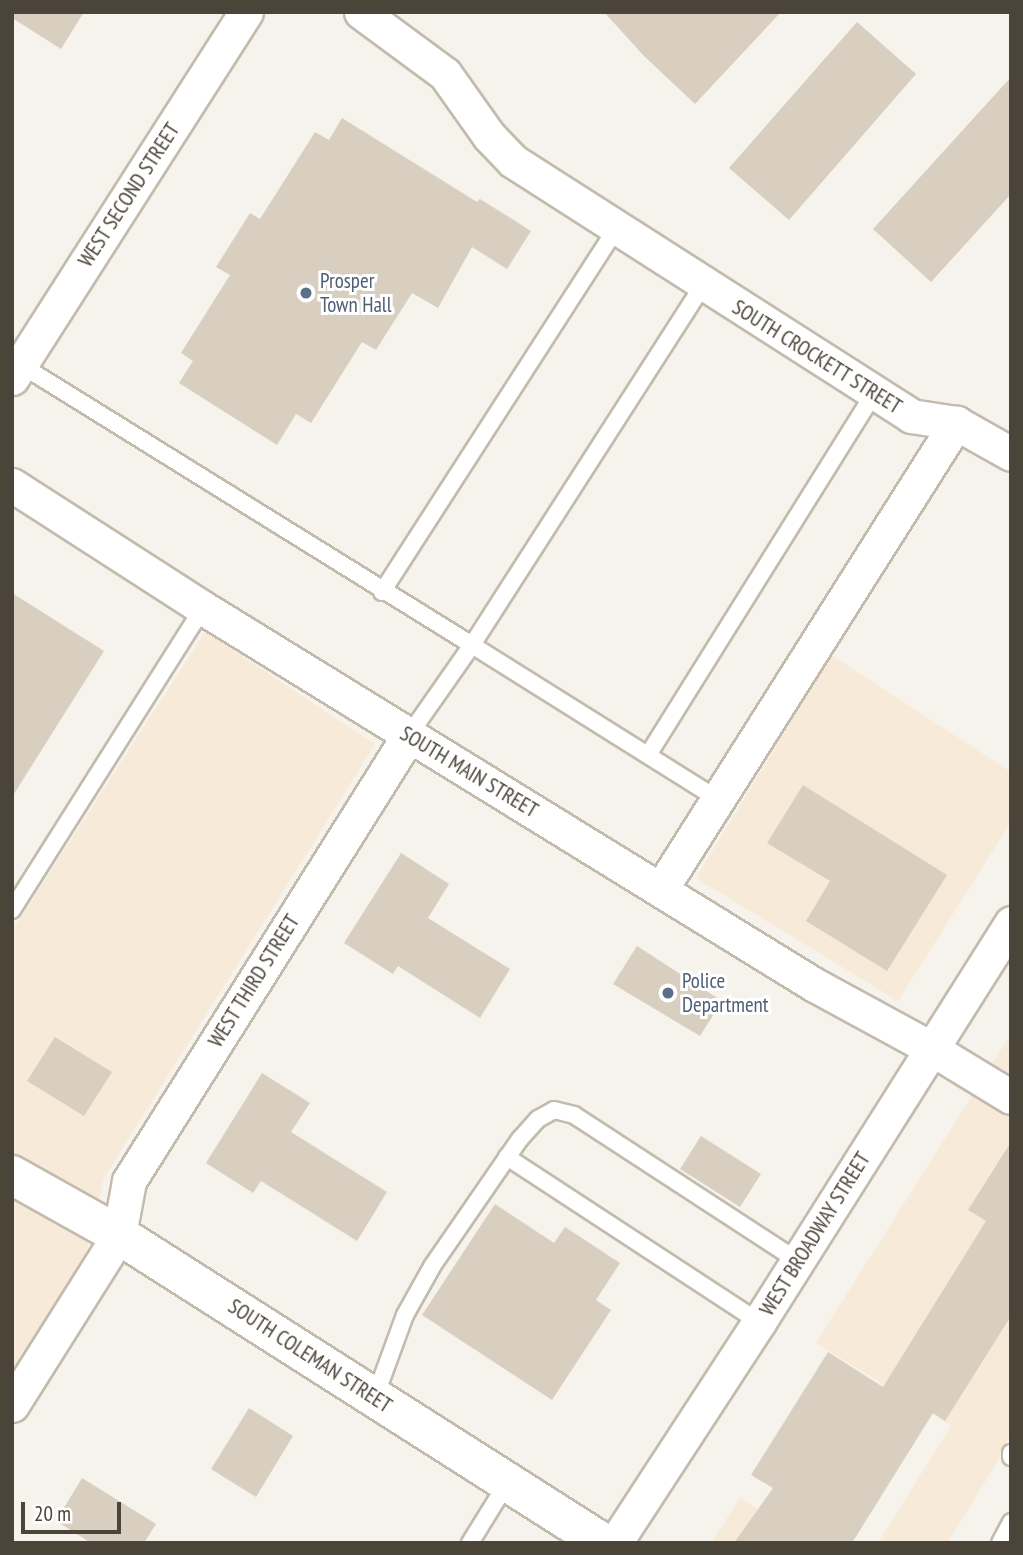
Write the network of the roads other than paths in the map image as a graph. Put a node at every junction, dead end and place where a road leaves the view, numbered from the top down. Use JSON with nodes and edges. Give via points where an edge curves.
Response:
{"nodes":[{"id":1,"x":246,"y":12,"type":"edge"},
{"id":2,"x":361,"y":12,"type":"edge"},
{"id":3,"x":617,"y":228,"type":"junction"},
{"id":4,"x":703,"y":285,"type":"junction"},
{"id":5,"x":16,"y":372,"type":"edge"},
{"id":6,"x":874,"y":394,"type":"junction"},
{"id":7,"x":956,"y":423,"type":"junction"},
{"id":8,"x":1011,"y":454,"type":"edge"},
{"id":9,"x":12,"y":485,"type":"edge"},
{"id":10,"x":382,"y":592,"type":"junction"},
{"id":11,"x":203,"y":608,"type":"junction"},
{"id":12,"x":472,"y":645,"type":"junction"},
{"id":13,"x":409,"y":735,"type":"junction"},
{"id":14,"x":648,"y":755,"type":"junction"},
{"id":15,"x":716,"y":798,"type":"junction"},
{"id":16,"x":661,"y":888,"type":"junction"},
{"id":17,"x":12,"y":910,"type":"edge"},
{"id":18,"x":1011,"y":923,"type":"edge"},
{"id":19,"x":932,"y":1049,"type":"junction"},
{"id":20,"x":1011,"y":1097,"type":"edge"},
{"id":21,"x":507,"y":1157,"type":"junction"},
{"id":22,"x":12,"y":1175,"type":"edge"},
{"id":23,"x":119,"y":1234,"type":"junction"},
{"id":24,"x":798,"y":1261,"type":"junction"},
{"id":25,"x":759,"y":1322,"type":"junction"},
{"id":26,"x":375,"y":1397,"type":"junction"},
{"id":27,"x":12,"y":1405,"type":"edge"},
{"id":28,"x":507,"y":1483,"type":"junction"},
{"id":29,"x":1011,"y":1522,"type":"edge"},
{"id":30,"x":470,"y":1543,"type":"edge"},
{"id":31,"x":603,"y":1543,"type":"edge"},
{"id":32,"x":615,"y":1543,"type":"edge"},
{"id":33,"x":1000,"y":1543,"type":"edge"}],
"edges":[{"from":1,"to":5,"type":"street","name":"WEST SECOND STREET"},
{"from":2,"to":3,"type":"street","name":"SOUTH CROCKETT STREET","via":[[445,74],[489,136],[513,161]]},
{"from":3,"to":4,"type":"street","name":"SOUTH CROCKETT STREET"},
{"from":3,"to":10,"type":"lane"},
{"from":4,"to":6,"type":"street","name":"SOUTH CROCKETT STREET"},
{"from":4,"to":12,"type":"lane"},
{"from":5,"to":10,"type":"lane"},
{"from":6,"to":7,"type":"street","name":"SOUTH CROCKETT STREET","via":[[911,416]]},
{"from":6,"to":14,"type":"lane"},
{"from":7,"to":8,"type":"street","name":"SOUTH CROCKETT STREET"},
{"from":7,"to":15,"type":"street"},
{"from":9,"to":11,"type":"street","name":"SOUTH MAIN STREET"},
{"from":10,"to":12,"type":"lane"},
{"from":11,"to":13,"type":"street","name":"SOUTH MAIN STREET"},
{"from":11,"to":17,"type":"lane"},
{"from":12,"to":13,"type":"lane"},
{"from":12,"to":14,"type":"lane"},
{"from":13,"to":16,"type":"street","name":"SOUTH MAIN STREET"},
{"from":13,"to":23,"type":"street","name":"WEST THIRD STREET","via":[[129,1181]]},
{"from":14,"to":15,"type":"lane"},
{"from":15,"to":16,"type":"street"},
{"from":16,"to":19,"type":"street","name":"SOUTH MAIN STREET","via":[[813,984]]},
{"from":18,"to":19,"type":"street","name":"WEST BROADWAY STREET"},
{"from":19,"to":20,"type":"street","name":"SOUTH MAIN STREET"},
{"from":19,"to":24,"type":"street","name":"WEST BROADWAY STREET"},
{"from":21,"to":24,"type":"lane","via":[[538,1119],[554,1110],[573,1115]]},
{"from":21,"to":25,"type":"lane"},
{"from":21,"to":26,"type":"lane","via":[[433,1265],[405,1315]]},
{"from":22,"to":23,"type":"street","name":"SOUTH COLEMAN STREET"},
{"from":23,"to":26,"type":"street","name":"SOUTH COLEMAN STREET"},
{"from":23,"to":27,"type":"street"},
{"from":24,"to":25,"type":"street","name":"WEST BROADWAY STREET"},
{"from":25,"to":32,"type":"street","name":"WEST BROADWAY STREET"},
{"from":26,"to":28,"type":"street","name":"SOUTH COLEMAN STREET"},
{"from":28,"to":30,"type":"lane"},
{"from":28,"to":31,"type":"street","name":"SOUTH COLEMAN STREET"},
{"from":29,"to":33,"type":"lane"}]}
